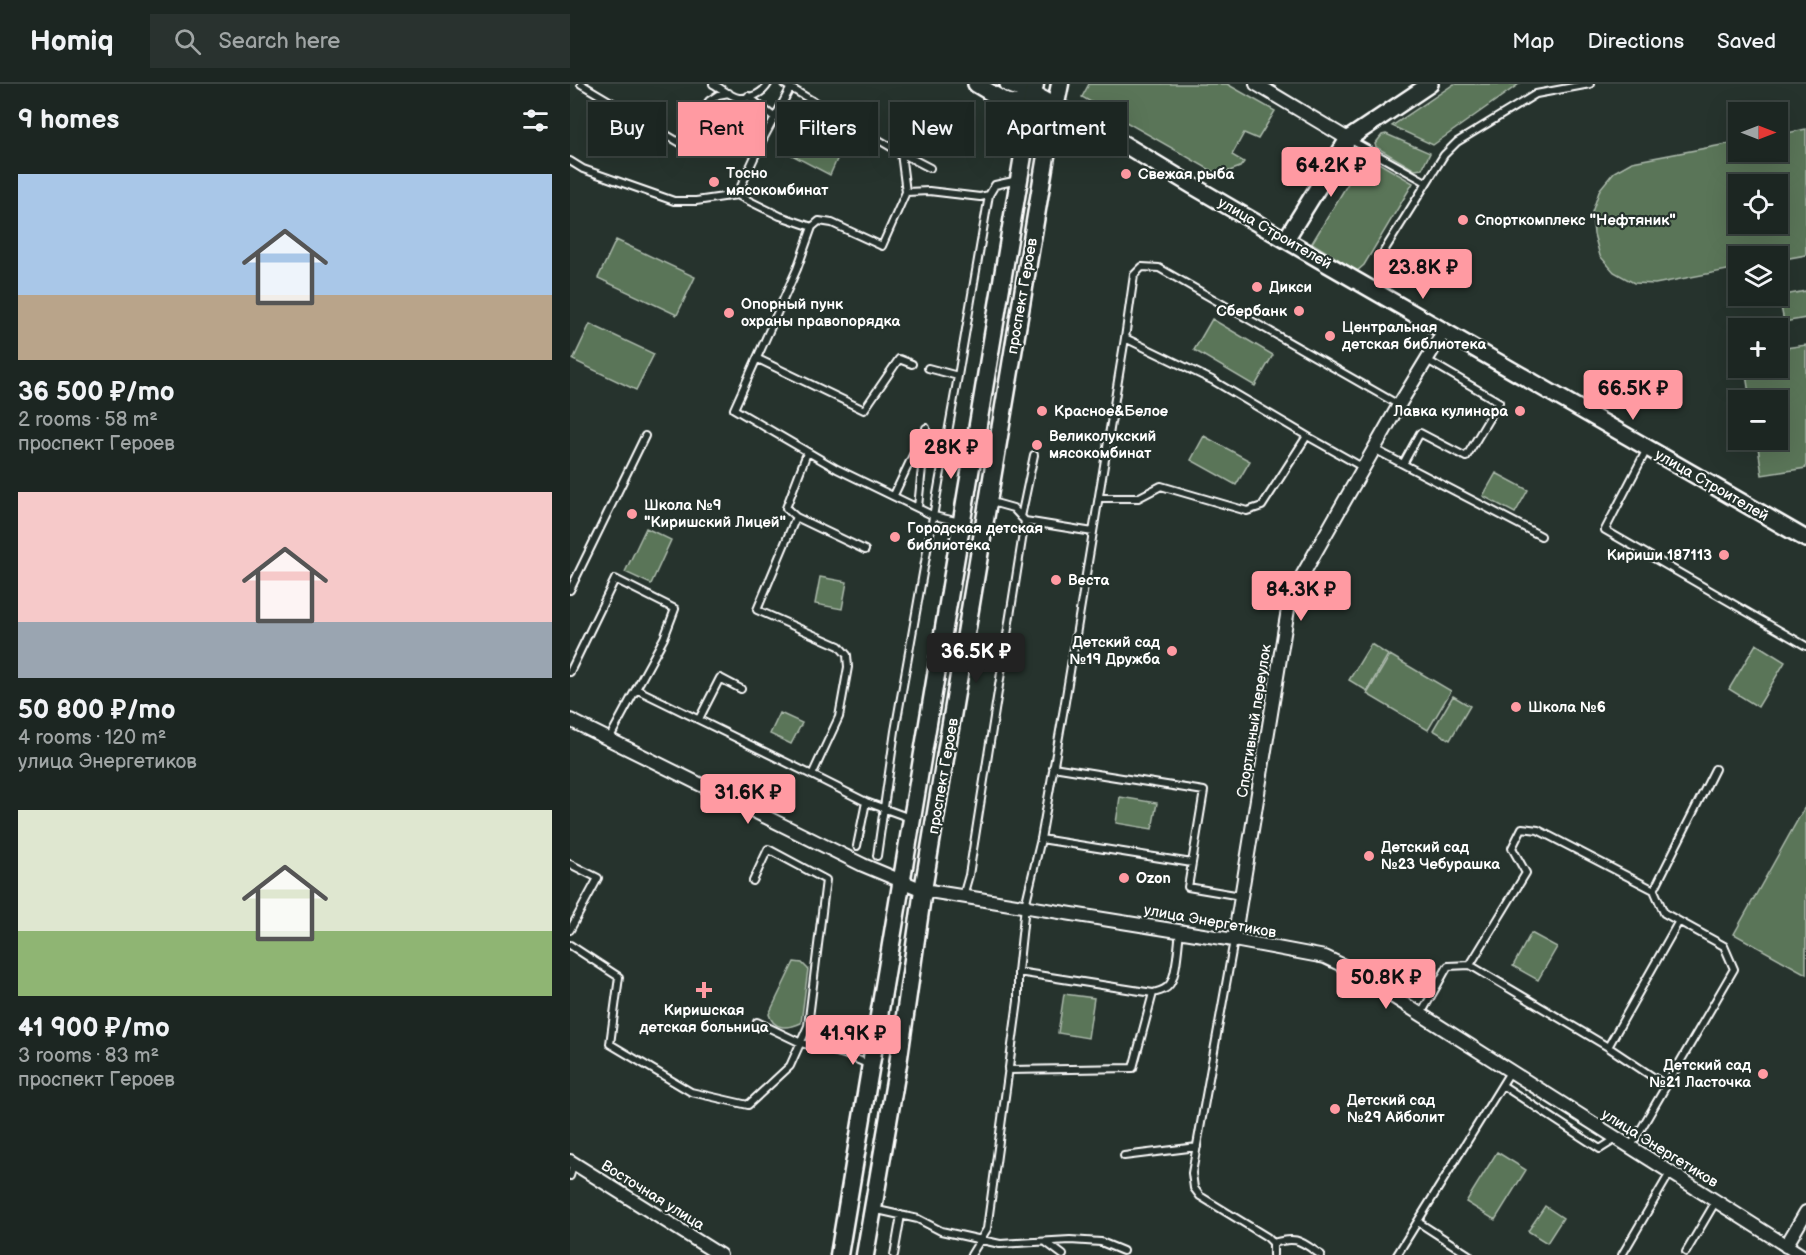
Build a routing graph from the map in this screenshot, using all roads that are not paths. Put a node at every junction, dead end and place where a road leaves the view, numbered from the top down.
1 (581, 84) edge
2 (714, 84) edge
3 (768, 84) edge
4 (784, 84) edge
5 (976, 84) edge
6 (1008, 84) edge
7 (1060, 84) edge
8 (1256, 84) edge
9 (1430, 84) edge
10 (1590, 84) edge
11 (790, 89) junction
12 (729, 93) junction
13 (1033, 95) edge
14 (748, 96) junction
15 (1046, 102) edge
16 (1057, 102) edge
17 (775, 118) junction
18 (1348, 139) junction
19 (1127, 146) edge
20 (890, 147) edge
21 (901, 156) edge
22 (907, 156) edge
23 (1046, 156) edge
24 (570, 161) edge
25 (930, 168) dead end
26 (1019, 180) junction
27 (1426, 182) junction
28 (906, 192) junction
29 (737, 195) junction
30 (989, 195) junction
31 (812, 227) junction
32 (1286, 239) junction
33 (1384, 251) dead end
34 (1444, 331) junction
35 (1125, 338) junction
36 (758, 359) junction
37 (1426, 360) junction
38 (912, 364) dead end
39 (928, 368) dead end
40 (958, 376) junction
41 (1399, 405) junction
42 (645, 436) dead end
43 (1307, 436) junction
44 (1648, 448) junction
45 (1374, 449) junction
46 (807, 453) junction
47 (1034, 455) dead end
48 (1402, 464) junction
49 (1364, 468) junction
50 (894, 495) junction
51 (1099, 498) junction
52 (988, 501) junction
53 (918, 507) junction
54 (934, 516) junction
55 (796, 517) junction
56 (1023, 519) junction
57 (962, 522) junction
58 (1093, 532) junction
59 (1541, 536) dead end
60 (1806, 539) edge
61 (865, 550) dead end
62 (570, 590) edge
63 (1806, 646) edge
64 (570, 672) edge
65 (741, 688) dead end
66 (636, 689) junction
67 (699, 720) junction
68 (571, 723) edge
69 (609, 740) junction
70 (1053, 766) junction
71 (1715, 769) dead end
72 (812, 775) junction
73 (866, 802) junction
74 (884, 809) junction
75 (912, 819) junction
76 (1041, 838) junction
77 (857, 846) dead end
78 (877, 855) dead end
79 (570, 864) edge
80 (1192, 864) junction
81 (753, 881) dead end
82 (901, 882) junction
83 (923, 890) junction
84 (1654, 890) junction
85 (963, 896) junction
86 (1241, 897) junction
87 (1025, 906) junction
88 (1679, 921) junction
89 (570, 930) edge
90 (1180, 931) junction
91 (1234, 940) junction
92 (570, 945) edge
93 (1470, 965) junction
94 (1018, 972) junction
95 (1153, 993) junction
96 (1421, 1014) junction
97 (757, 1022) dead end
98 (801, 1043) junction
99 (1608, 1047) junction
100 (871, 1066) junction
101 (1008, 1070) junction
102 (1511, 1071) junction
103 (1502, 1085) junction
104 (1665, 1085) junction
105 (1616, 1138) junction
106 (1197, 1147) junction
107 (1630, 1148) junction
108 (1124, 1156) dead end
109 (572, 1162) edge
110 (1670, 1173) junction
111 (570, 1176) edge
112 (1716, 1201) junction
113 (872, 1209) junction
114 (1806, 1212) edge
115 (901, 1215) junction
116 (1418, 1222) junction
117 (980, 1240) junction
118 (1047, 1243) junction
119 (1272, 1243) junction
120 (1783, 1250) edge
121 (1123, 1251) dead end
122 (1686, 1252) dead end
123 (720, 1255) edge
124 (839, 1255) edge
125 (865, 1255) edge
126 (894, 1255) edge
127 (971, 1255) edge
128 (1063, 1255) edge
129 (1273, 1255) edge
130 (1321, 1255) edge
131 (1397, 1255) edge
132 (1468, 1255) edge
133 (1622, 1255) edge
134 (1801, 1255) edge

1 - 12 lane
2 - 12 lane
3 - 14 lane
4 - 11 lane
5 - 13 street, улица Строителей
6 - 13 street, улица Строителей
7 - 16 main road, проспект Героев
8 - 18 street
9 - 18 street
10 - 27 lane
11 - 17 lane
11 - 20 lane
12 - 14 lane
13 - 15 street, улица Строителей
13 - 26 main road, проспект Героев
14 - 17 lane
17 - 29 lane
18 - 27 lane
18 - 32 street
19 - 32 street, улица Строителей
21 - 28 lane
22 - 25 lane
23 - 52 main road, проспект Героев
24 - 29 lane
26 - 30 lane
26 - 57 main road, проспект Героев
27 - 33 lane
28 - 30 lane
28 - 31 lane
29 - 31 lane
30 - 40 lane
31 - 36 lane
32 - 34 street, улица Строителей
34 - 37 street, Спортивный переулок
34 - 44 street, улица Строителей
35 - 41 lane
35 - 43 lane
35 - 51 lane
36 - 38 lane
36 - 46 lane
37 - 41 street, Спортивный переулок
37 - 48 lane
39 - 40 lane
40 - 54 lane
41 - 45 street, Спортивный переулок
42 - 62 lane
43 - 49 lane
43 - 51 lane
44 - 60 street, улица Строителей
44 - 63 lane
45 - 48 lane
45 - 49 street, Спортивный переулок
46 - 50 lane
46 - 55 lane
47 - 56 lane
48 - 59 lane
49 - 86 street, Спортивный переулок
50 - 53 lane
50 - 53 lane
51 - 58 lane
52 - 56 lane
52 - 83 main road, проспект Героев
53 - 54 lane
54 - 57 lane
54 - 74 lane
55 - 61 lane
55 - 72 lane
56 - 58 lane
56 - 85 lane
57 - 75 main road, проспект Героев
58 - 70 lane
64 - 66 lane
65 - 67 lane
66 - 67 lane
66 - 69 lane
67 - 72 lane
68 - 69 street, улица Энергетиков
69 - 82 street, улица Энергетиков
70 - 76 lane
70 - 80 lane
71 - 84 lane
72 - 73 lane
73 - 74 lane
73 - 77 lane
74 - 75 lane
74 - 78 lane
75 - 82 main road, проспект Героев
76 - 80 lane
76 - 87 lane
79 - 89 lane
80 - 86 lane
81 - 98 lane
82 - 83 street, улица Энергетиков
82 - 100 main road, проспект Героев
83 - 85 street, улица Энергетиков
83 - 113 main road, проспект Героев
84 - 88 lane
84 - 93 lane
85 - 87 street, улица Энергетиков
86 - 91 street, Спортивный переулок
87 - 90 street, улица Энергетиков
87 - 94 lane
88 - 99 lane
88 - 104 lane
90 - 91 street, улица Энергетиков
90 - 95 lane
91 - 96 street, улица Энергетиков
91 - 106 lane
92 - 98 lane
93 - 96 lane
93 - 99 lane
94 - 95 lane
94 - 101 lane
95 - 101 lane
96 - 102 street, улица Энергетиков
97 - 98 lane
98 - 100 lane
99 - 104 lane
100 - 124 main road, проспект Героев
101 - 117 lane
102 - 103 lane
102 - 105 street, улица Энергетиков
103 - 105 lane
103 - 116 lane
104 - 107 lane
105 - 107 street, улица Энергетиков
106 - 108 lane
106 - 119 lane
107 - 110 street, улица Энергетиков
109 - 111 lane
109 - 123 street, Восточная улица
110 - 112 street, улица Энергетиков
110 - 133 lane
112 - 120 street, улица Энергетиков
112 - 122 lane
113 - 115 lane
113 - 125 main road, проспект Героев
114 - 120 street
115 - 117 lane
115 - 126 lane
116 - 131 lane
116 - 132 lane
117 - 118 lane
117 - 127 lane
118 - 121 lane
118 - 128 lane
119 - 129 lane
119 - 130 lane
120 - 134 street, улица Энергетиков

